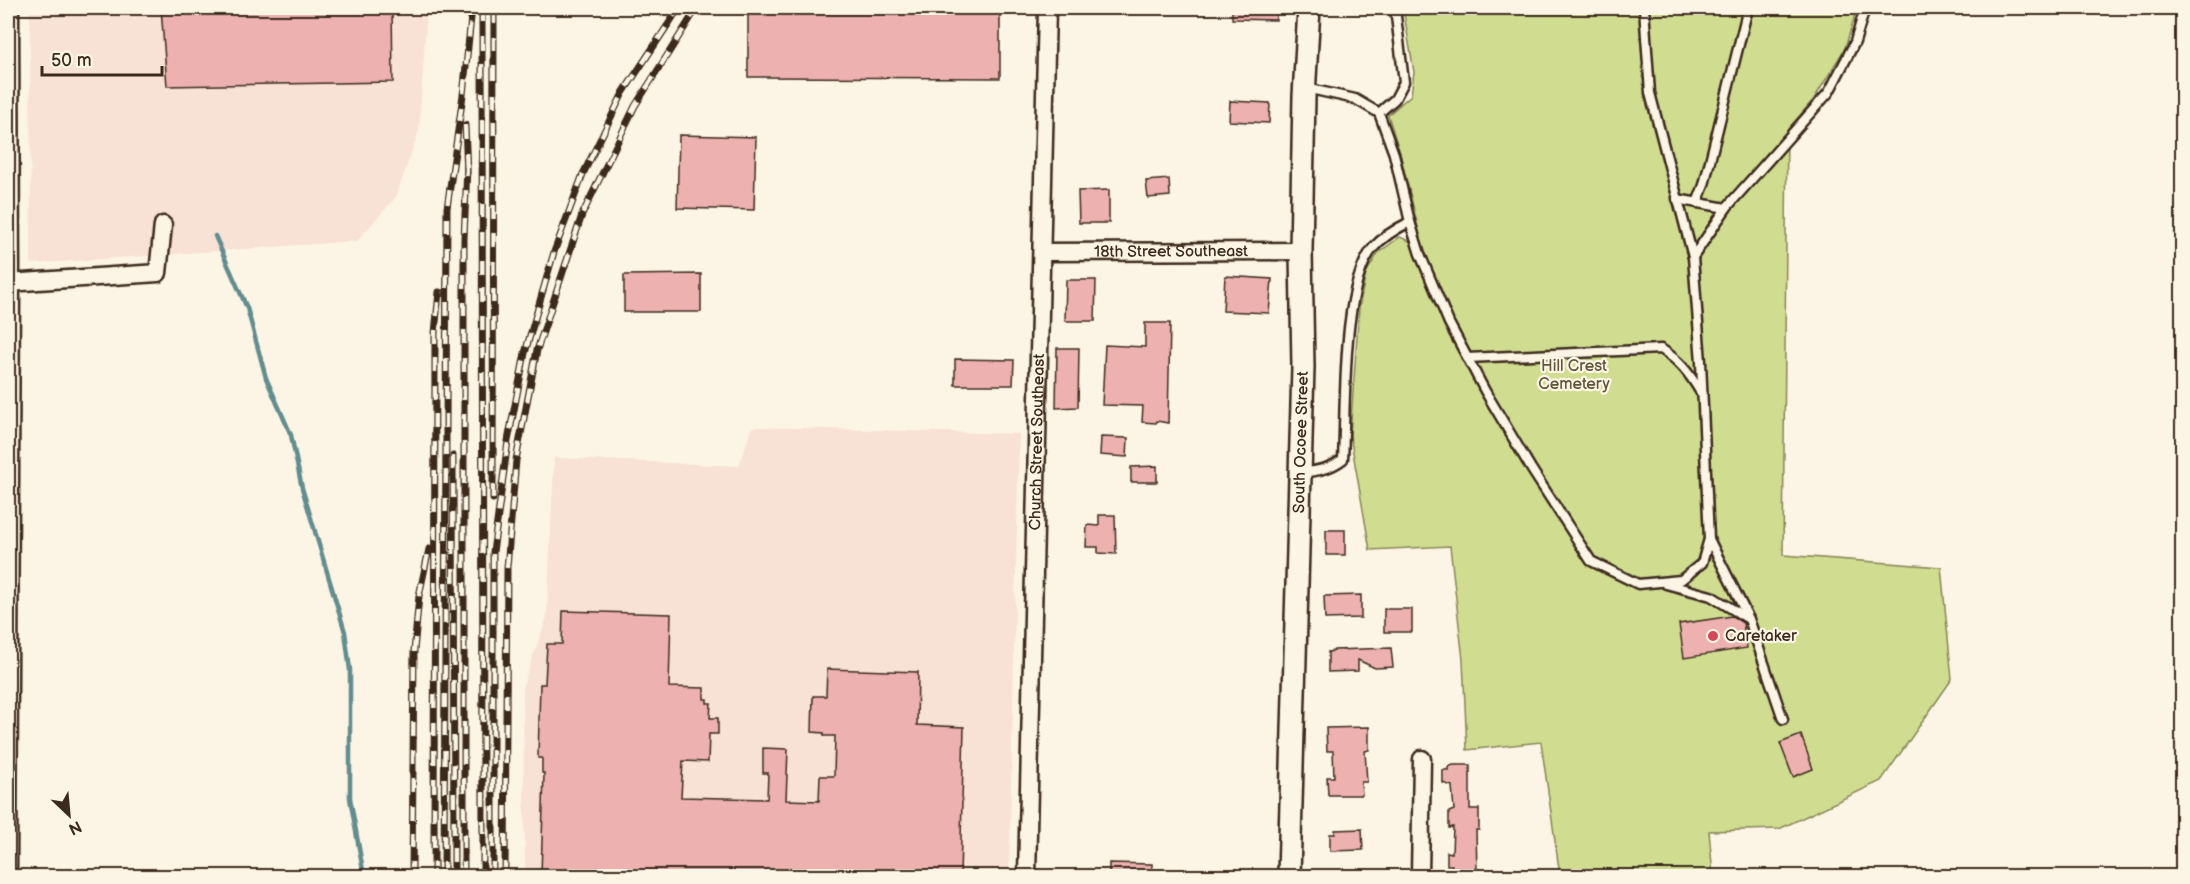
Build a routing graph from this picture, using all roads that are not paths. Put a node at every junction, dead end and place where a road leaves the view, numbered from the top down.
1 (10, 8) edge
2 (1047, 8) edge
3 (1309, 8) edge
4 (1395, 8) edge
5 (1644, 8) edge
6 (1748, 8) edge
7 (1865, 8) edge
8 (1305, 88) junction
9 (1379, 113) junction
10 (1677, 198) junction
11 (1696, 202) junction
12 (1725, 208) junction
13 (1410, 222) junction
14 (163, 225) dead end
15 (1301, 251) junction
16 (1042, 252) junction
17 (1693, 257) junction
18 (9, 283) edge
19 (1467, 357) junction
20 (1703, 396) junction
21 (1300, 472) junction
22 (1709, 539) junction
23 (1657, 582) junction
24 (9, 594) edge
25 (1749, 619) junction
26 (1783, 719) dead end
27 (1422, 759) dead end
28 (8, 876) edge
29 (1027, 876) edge
30 (1289, 876) edge
31 (1420, 876) edge

1 - 18 street
2 - 16 street, Church Street Southeast
3 - 8 street, South Ocoee Street
4 - 9 lane
5 - 10 lane
6 - 11 lane
7 - 12 lane
8 - 9 lane
8 - 15 street, South Ocoee Street
9 - 13 lane
10 - 11 lane
10 - 17 lane
11 - 12 lane
12 - 17 lane
13 - 19 lane
13 - 21 lane
14 - 18 street
15 - 16 street, 18th Street Southeast
15 - 21 street, South Ocoee Street
16 - 29 street, Church Street Southeast
17 - 20 lane
18 - 24 street
19 - 20 lane
19 - 23 lane
20 - 22 lane
21 - 30 street, South Ocoee Street
22 - 23 lane
22 - 25 lane
23 - 25 lane
24 - 28 street
25 - 26 lane
27 - 31 street

